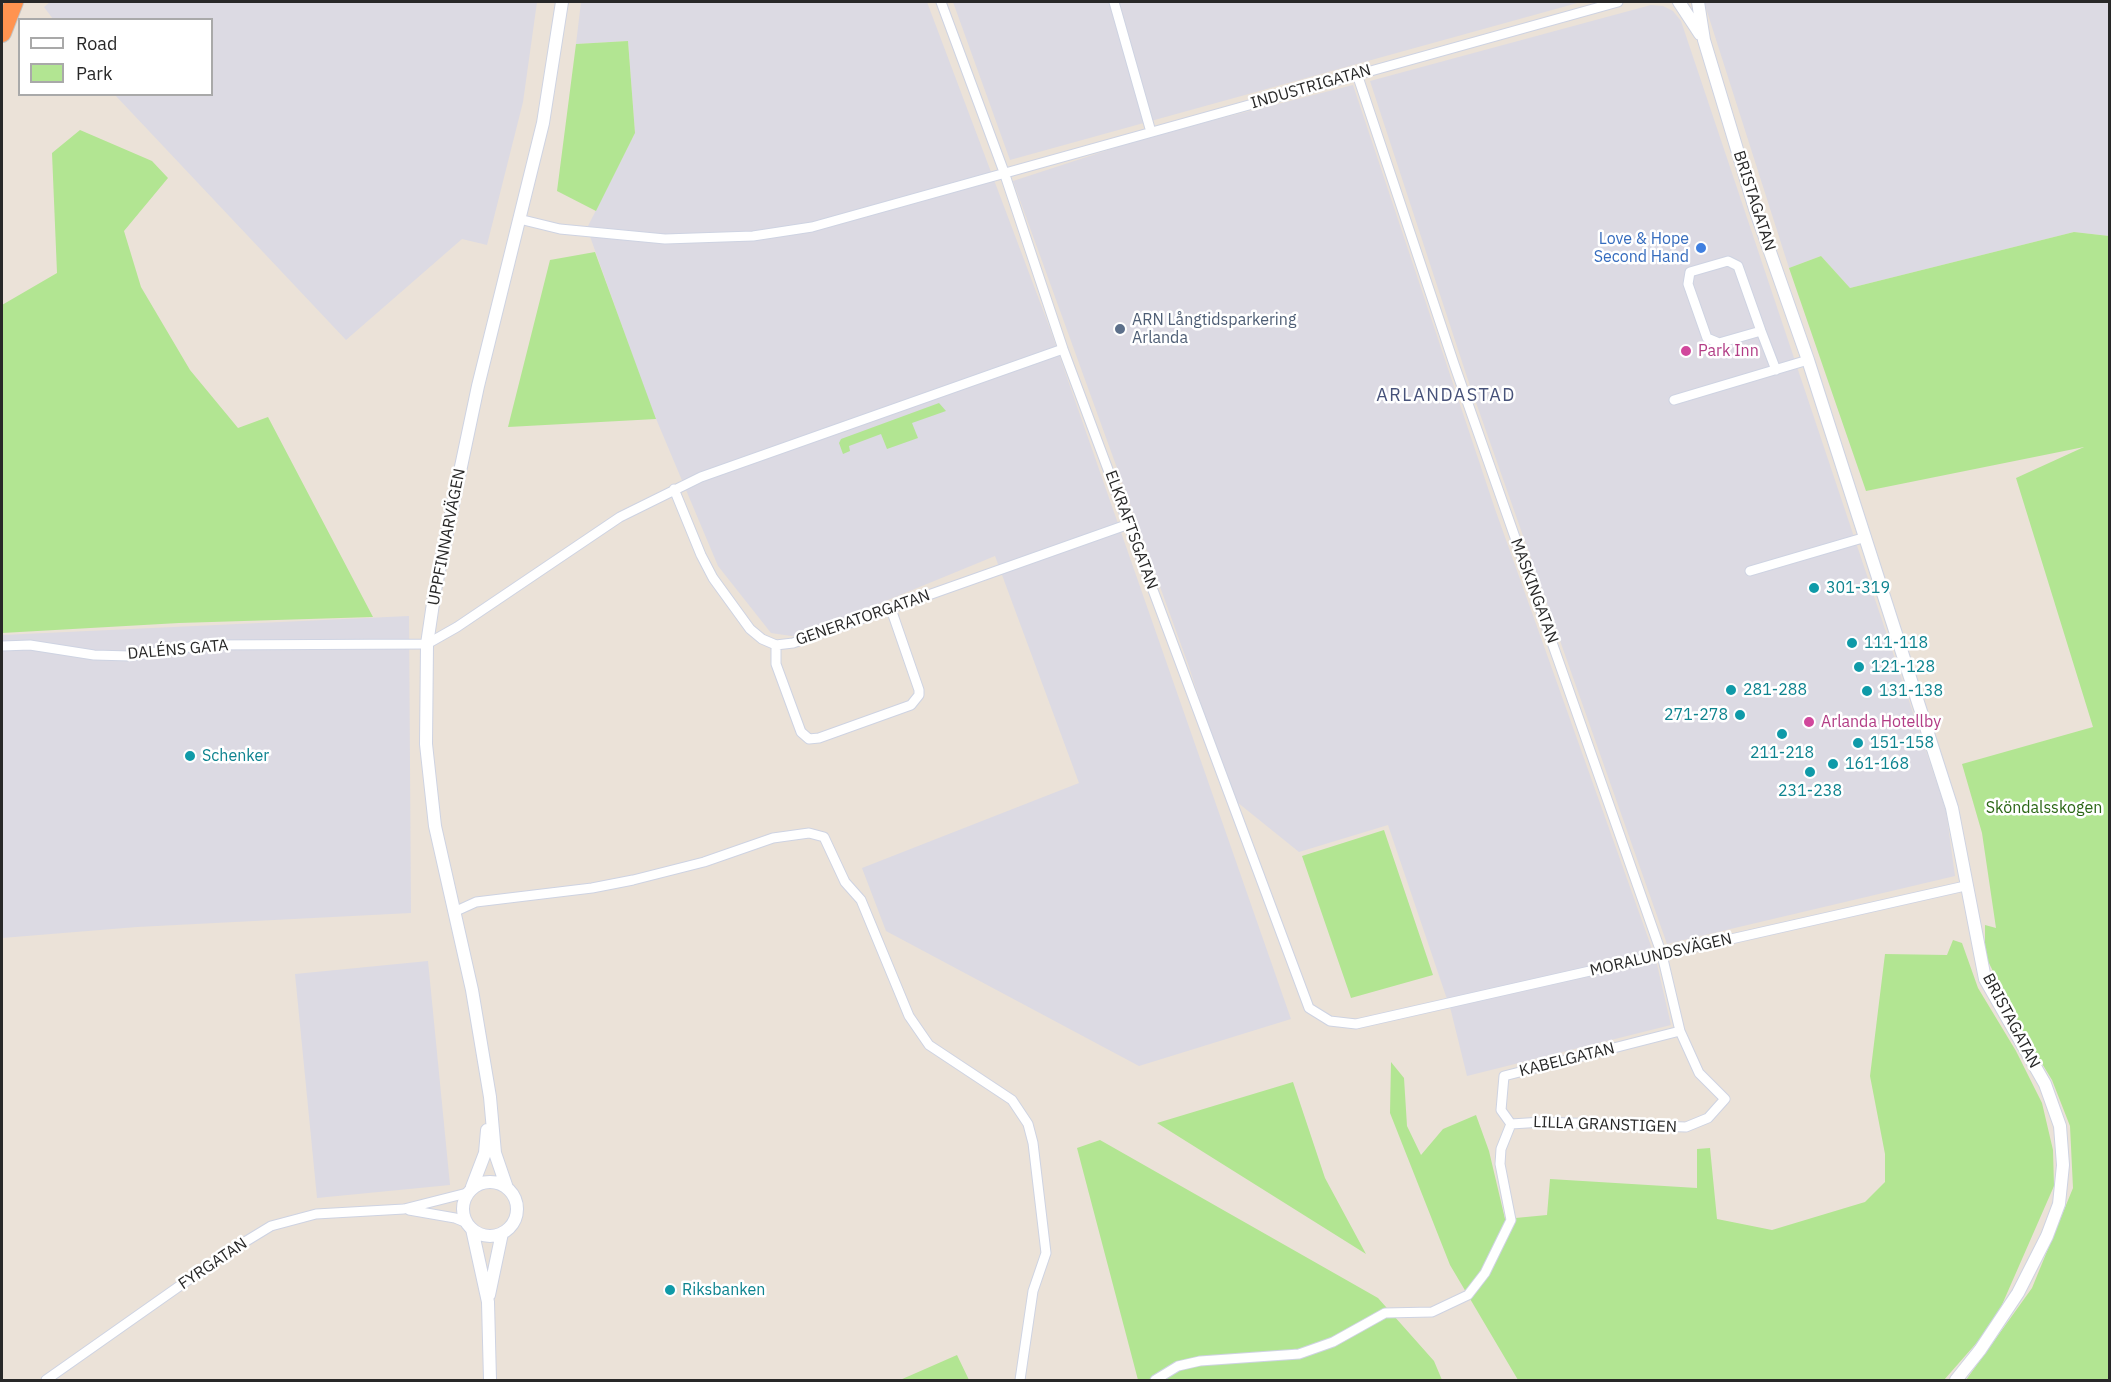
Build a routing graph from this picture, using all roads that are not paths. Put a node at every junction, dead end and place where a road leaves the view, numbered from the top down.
1 (14, 2) edge
2 (562, 2) edge
3 (941, 2) edge
4 (1114, 2) edge
5 (1618, 2) edge
6 (1679, 2) edge
7 (1698, 2) edge
8 (2, 33) edge
9 (1704, 40) junction
10 (1357, 74) junction
11 (1151, 132) junction
12 (1004, 172) junction
13 (519, 219) junction
14 (1761, 331) junction
15 (1063, 349) junction
16 (1808, 360) junction
17 (1776, 370) junction
18 (1674, 400) dead end
19 (674, 489) junction
20 (1129, 524) junction
21 (1866, 537) junction
22 (1750, 571) dead end
23 (891, 609) junction
24 (427, 644) junction
25 (776, 645) junction
26 (2, 646) edge
27 (1965, 886) junction
28 (454, 912) junction
29 (1662, 955) junction
30 (1356, 1024) joint
31 (1680, 1031) junction
32 (486, 1078) junction
33 (1725, 1098) joint
34 (1511, 1124) junction
35 (507, 1188) junction
36 (470, 1190) junction
37 (404, 1209) junction
38 (469, 1226) junction
39 (502, 1233) junction
40 (488, 1302) junction
41 (46, 1380) edge
42 (490, 1380) edge
43 (1020, 1380) edge
44 (1155, 1380) edge
45 (1956, 1380) edge

1 - 8 highway
2 - 13 street, UPPFINNARVÄGEN
3 - 12 street, ELKRAFTSGATAN
4 - 11 street
5 - 10 street, INDUSTRIGATAN
6 - 9 street, BRISTAGATAN
7 - 9 street, BRISTAGATAN
9 - 16 street, BRISTAGATAN
10 - 11 street, INDUSTRIGATAN
10 - 29 street, MASKINGATAN
11 - 12 street, INDUSTRIGATAN
12 - 13 street, INDUSTRIGATAN
12 - 15 street, ELKRAFTSGATAN
13 - 24 street, UPPFINNARVÄGEN
14 - 14 street
14 - 17 street
15 - 19 street
15 - 20 street, ELKRAFTSGATAN
16 - 17 street
16 - 21 street, BRISTAGATAN
17 - 18 street
19 - 24 street
19 - 25 street, GENERATORGATAN
20 - 23 street, GENERATORGATAN
20 - 30 street, ELKRAFTSGATAN
21 - 22 street
21 - 27 street, BRISTAGATAN
23 - 25 street, GENERATORGATAN
23 - 25 street
24 - 26 street, DALÉNS GATA
24 - 28 street, UPPFINNARVÄGEN
27 - 29 street, MORALUNDSVÄGEN
27 - 45 street, BRISTAGATAN
28 - 32 street, UPPFINNARVÄGEN
28 - 43 street
29 - 30 street, MORALUNDSVÄGEN
29 - 31 street, MASKINGATAN
31 - 33 street, MASKINGATAN
31 - 34 street, KABELGATAN
32 - 35 street, UPPFINNARVÄGEN
32 - 36 street, UPPFINNARVÄGEN
33 - 34 street, LILLA GRANSTIGEN
34 - 44 street
35 - 36 street
35 - 39 street
36 - 37 street, FYRGATAN
36 - 38 street
37 - 38 street, FYRGATAN
37 - 41 street, FYRGATAN
38 - 39 street
38 - 40 street
39 - 40 street
40 - 42 street

